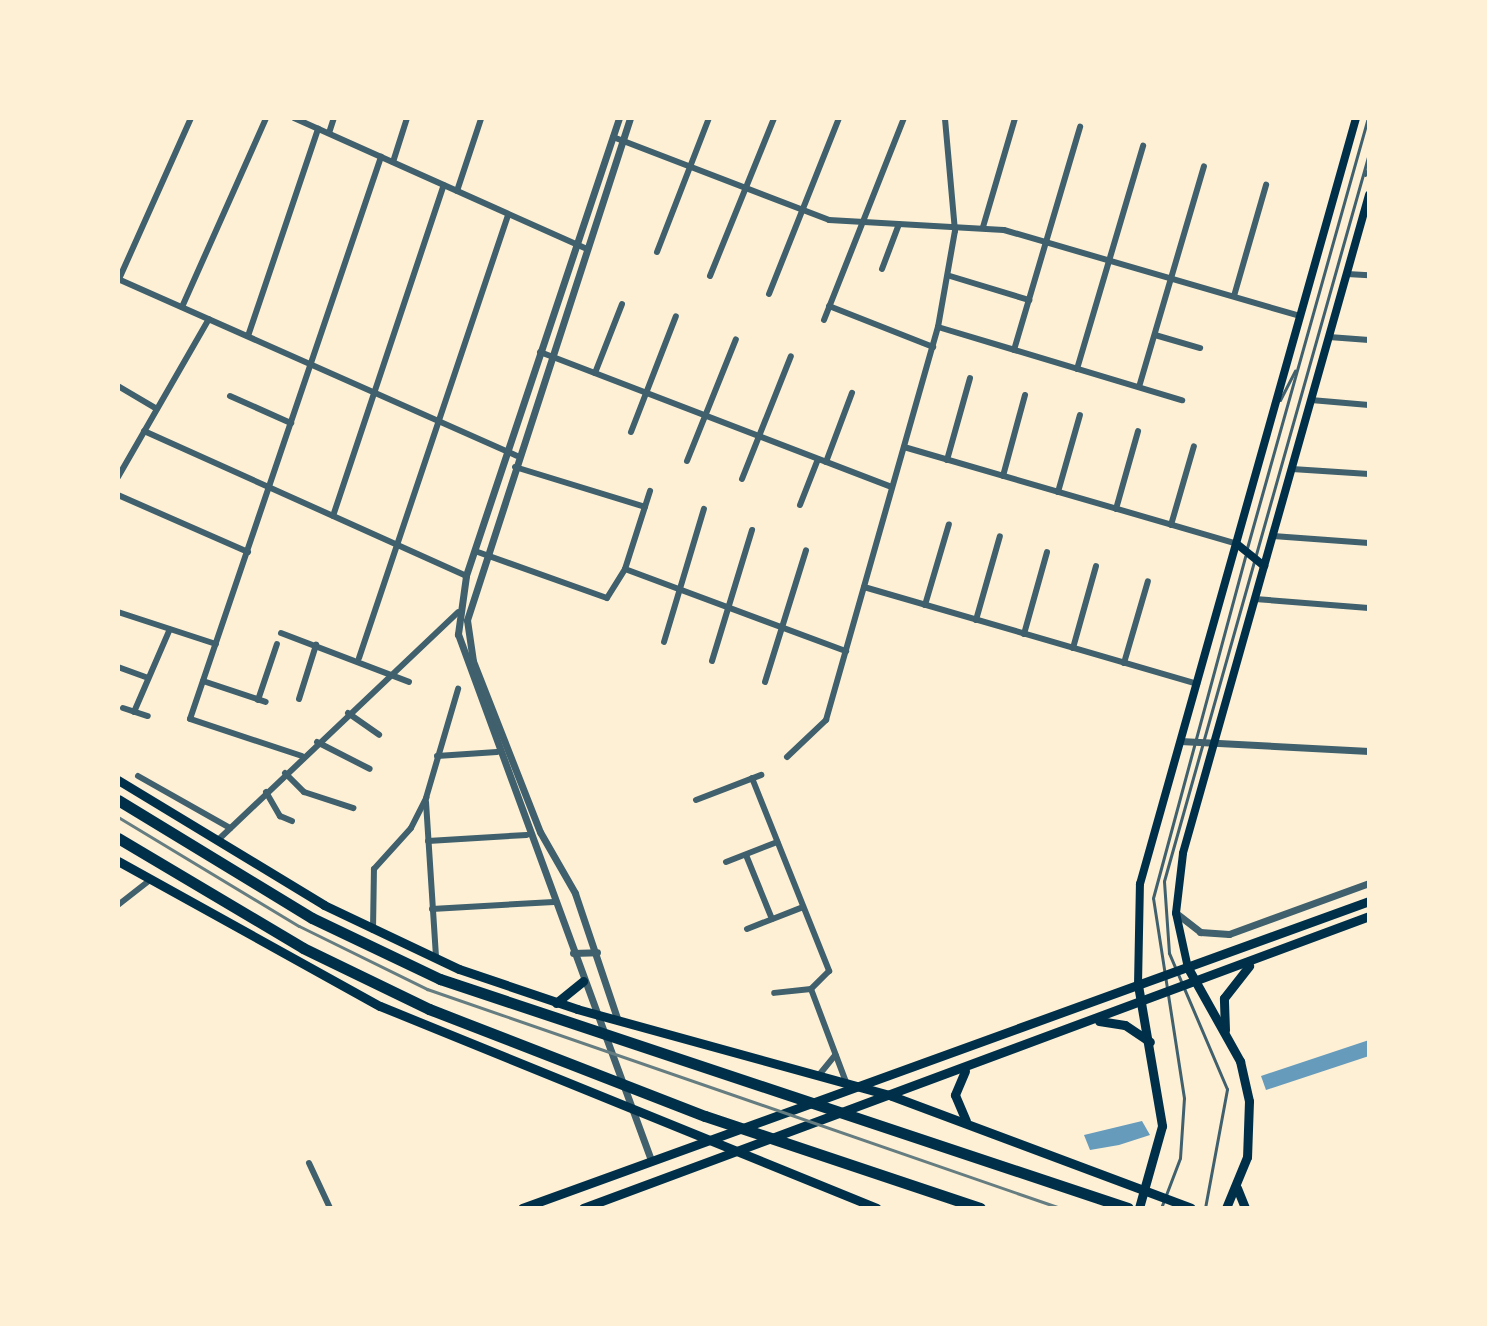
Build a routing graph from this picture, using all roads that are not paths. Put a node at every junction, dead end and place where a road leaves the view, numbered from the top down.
1 (191, 118) edge
2 (266, 118) edge
3 (294, 118) edge
4 (334, 118) edge
5 (407, 118) edge
6 (619, 118) edge
7 (630, 118) edge
8 (709, 118) edge
9 (774, 118) edge
10 (839, 118) edge
11 (904, 118) edge
12 (944, 118) edge
13 (1015, 118) edge
14 (1356, 118) edge
15 (1368, 118) edge
16 (481, 119) edge
17 (1080, 127) dead end
18 (318, 129) junction
19 (329, 133) junction
20 (613, 137) junction
21 (623, 140) junction
22 (1143, 146) dead end
23 (1369, 153) edge
24 (381, 157) junction
25 (393, 162) junction
26 (1204, 166) dead end
27 (1369, 166) edge
28 (690, 167) junction
29 (444, 185) junction
30 (1266, 185) dead end
31 (1361, 186) junction
32 (746, 188) junction
33 (457, 191) junction
34 (1369, 195) edge
35 (802, 210) junction
36 (508, 214) junction
37 (956, 223) junction
38 (899, 224) junction
39 (861, 226) junction
40 (983, 227) junction
41 (1364, 230) edge
42 (1047, 240) junction
43 (577, 245) junction
44 (587, 249) junction
45 (657, 252) dead end
46 (1109, 259) junction
47 (882, 269) dead end
48 (1347, 274) junction
49 (1369, 275) edge
50 (710, 276) dead end
51 (950, 276) junction
52 (1172, 277) junction
53 (119, 279) edge
54 (769, 294) dead end
55 (1234, 296) junction
56 (1029, 300) junction
57 (622, 304) dead end
58 (829, 306) junction
59 (182, 307) junction
60 (676, 316) dead end
61 (1300, 316) junction
62 (209, 319) junction
63 (824, 320) dead end
64 (938, 327) junction
65 (1155, 335) junction
66 (248, 336) junction
67 (1329, 337) junction
68 (736, 339) dead end
69 (1369, 340) edge
70 (933, 347) junction
71 (1200, 348) dead end
72 (1014, 350) junction
73 (540, 352) junction
74 (551, 356) junction
75 (791, 356) dead end
76 (311, 364) junction
77 (1299, 364) junction
78 (1077, 369) junction
79 (595, 373) junction
80 (970, 378) dead end
81 (118, 386) edge
82 (1139, 387) junction
83 (375, 393) junction
84 (646, 393) junction
85 (852, 393) dead end
86 (1025, 395) dead end
87 (230, 396) dead end
88 (1182, 400) dead end
89 (1311, 400) junction
90 (1369, 405) edge
91 (157, 409) junction
92 (1273, 414) junction
93 (706, 415) junction
94 (1080, 415) dead end
95 (438, 421) junction
96 (291, 423) junction
97 (144, 431) junction
98 (1138, 431) dead end
99 (631, 432) dead end
100 (759, 436) junction
101 (1194, 446) dead end
102 (904, 447) junction
103 (508, 452) junction
104 (517, 456) junction
105 (818, 459) junction
106 (947, 460) junction
107 (687, 461) dead end
108 (826, 462) junction
109 (121, 465) edge
110 (514, 467) junction
111 (1292, 469) junction
112 (1369, 474) edge
113 (1003, 476) junction
114 (118, 477) edge
115 (742, 479) dead end
116 (270, 487) junction
117 (892, 487) junction
118 (650, 491) dead end
119 (1058, 492) junction
120 (118, 495) edge
121 (800, 505) dead end
122 (645, 507) junction
123 (704, 509) dead end
124 (1116, 509) junction
125 (333, 516) junction
126 (949, 524) dead end
127 (1171, 525) junction
128 (752, 530) dead end
129 (1000, 536) dead end
130 (1273, 536) junction
131 (1369, 543) edge
132 (1237, 544) junction
133 (397, 545) junction
134 (806, 550) dead end
135 (475, 551) junction
136 (1252, 551) junction
137 (248, 552) junction
138 (1047, 552) dead end
139 (485, 554) junction
140 (1096, 566) dead end
141 (1264, 566) junction
142 (625, 569) junction
143 (466, 576) junction
144 (1148, 581) dead end
145 (680, 587) junction
146 (864, 587) junction
147 (1255, 599) junction
148 (925, 605) junction
149 (729, 606) junction
150 (1369, 608) edge
151 (118, 612) edge
152 (458, 612) junction
153 (976, 620) junction
154 (782, 627) junction
155 (170, 629) junction
156 (281, 633) dead end
157 (1024, 634) junction
158 (664, 642) dead end
159 (216, 644) junction
160 (277, 644) dead end
161 (316, 645) junction
162 (1073, 648) junction
163 (846, 651) junction
164 (359, 658) junction
165 (712, 661) dead end
166 (1124, 663) junction
167 (118, 667) edge
168 (393, 671) junction
169 (146, 677) junction
170 (203, 681) junction
171 (409, 682) dead end
172 (765, 682) dead end
173 (1197, 684) junction
174 (458, 689) dead end
175 (299, 699) dead end
176 (258, 700) junction
177 (266, 702) dead end
178 (123, 708) dead end
179 (134, 712) junction
180 (348, 713) junction
181 (148, 716) dead end
182 (379, 735) dead end
183 (1204, 740) junction
184 (1215, 740) junction
185 (1180, 741) junction
186 (1193, 741) junction
187 (317, 742) junction
188 (1369, 751) edge
189 (497, 752) junction
190 (302, 756) junction
191 (437, 756) junction
192 (787, 757) dead end
193 (370, 769) dead end
194 (285, 773) junction
195 (761, 775) dead end
196 (138, 776) dead end
197 (752, 778) junction
198 (118, 780) edge
199 (266, 792) junction
200 (426, 798) junction
201 (118, 800) edge
202 (696, 800) dead end
203 (353, 808) dead end
204 (292, 821) dead end
205 (230, 828) junction
206 (527, 835) junction
207 (118, 838) edge
208 (218, 840) junction
209 (428, 841) junction
210 (777, 842) junction
211 (746, 855) junction
212 (118, 861) edge
213 (726, 862) dead end
214 (150, 880) junction
215 (1369, 883) edge
216 (1368, 901) edge
217 (554, 902) junction
218 (118, 905) edge
219 (803, 907) junction
220 (432, 909) junction
221 (1176, 913) junction
222 (1369, 916) edge
223 (772, 919) junction
224 (747, 929) dead end
225 (372, 930) junction
226 (597, 952) junction
227 (573, 953) junction
228 (436, 960) junction
229 (1253, 963) junction
230 (1188, 968) junction
231 (1175, 972) junction
232 (1161, 977) junction
233 (583, 981) junction
234 (1198, 984) junction
235 (1138, 985) junction
236 (811, 989) junction
237 (1182, 989) junction
238 (774, 993) dead end
239 (1165, 996) junction
240 (556, 1003) junction
241 (1142, 1003) junction
242 (597, 1015) junction
243 (1096, 1020) junction
244 (618, 1021) junction
245 (1226, 1038) junction
246 (1151, 1044) junction
247 (835, 1055) junction
248 (967, 1068) junction
249 (819, 1075) junction
250 (851, 1084) junction
251 (892, 1096) junction
252 (633, 1108) junction
253 (966, 1121) junction
254 (710, 1139) junction
255 (741, 1151) junction
256 (651, 1160) junction
257 (309, 1163) dead end
258 (1237, 1188) junction
259 (1146, 1193) junction
260 (1164, 1204) edge
261 (330, 1208) edge
262 (522, 1208) edge
263 (583, 1208) edge
264 (877, 1208) edge
265 (980, 1208) edge
266 (1128, 1208) edge
267 (1139, 1208) edge
268 (1191, 1208) edge
269 (1205, 1208) edge
270 (1226, 1208) edge
271 (1245, 1208) edge

1 - 53 street
2 - 59 street
3 - 18 street
4 - 19 street
5 - 25 street
6 - 20 street
7 - 21 street
8 - 28 street
9 - 32 street
10 - 35 street
11 - 39 street
12 - 37 street
13 - 40 street
14 - 61 main road
15 - 77 lane
16 - 33 street
17 - 42 street
18 - 19 street
18 - 66 street
19 - 24 street
20 - 21 street
20 - 43 street
21 - 28 street
21 - 44 street
22 - 46 street
23 - 31 lane
24 - 25 street
24 - 76 street
25 - 29 street
26 - 52 street
27 - 31 lane
28 - 32 street
28 - 45 street
29 - 33 street
29 - 83 street
30 - 55 street
31 - 136 lane
32 - 35 street
32 - 50 street
33 - 36 street
34 - 41 main road
35 - 39 street
35 - 54 street
36 - 43 street
36 - 95 street
37 - 38 street
37 - 40 street
37 - 51 street
38 - 39 street
38 - 47 street
39 - 58 street
40 - 42 street
41 - 48 main road
42 - 46 street
42 - 56 street
43 - 44 street
43 - 73 street
44 - 74 street
46 - 52 street
46 - 78 street
48 - 49 street
48 - 67 main road
51 - 56 street
51 - 64 street
52 - 55 street
52 - 65 street
53 - 59 street
55 - 61 street
56 - 72 street
57 - 79 street
58 - 63 street
58 - 70 street
59 - 62 street
60 - 84 street
61 - 92 main road
62 - 66 street
62 - 91 street
64 - 70 street
64 - 72 street
65 - 71 street
65 - 82 street
66 - 76 street
67 - 69 street
67 - 89 main road
68 - 93 street
70 - 102 street
72 - 78 street
73 - 74 street
73 - 103 street
74 - 79 street
74 - 104 street
75 - 100 street
76 - 83 street
76 - 96 street
77 - 92 lane
77 - 136 lane
78 - 82 street
79 - 84 street
80 - 106 street
81 - 91 street
82 - 88 street
83 - 95 street
83 - 125 street
84 - 93 street
84 - 99 street
85 - 108 street
86 - 113 street
87 - 96 street
89 - 90 street
89 - 111 main road
91 - 97 street
92 - 132 main road
93 - 100 street
93 - 107 street
94 - 119 street
95 - 103 street
95 - 133 street
96 - 116 street
97 - 109 street
97 - 116 street
98 - 124 street
100 - 105 street
100 - 115 street
101 - 127 street
102 - 106 street
102 - 117 street
103 - 104 street
103 - 135 street
104 - 110 street
105 - 108 street
105 - 121 street
106 - 113 street
108 - 117 street
109 - 114 street
110 - 122 street
110 - 139 street
111 - 112 street
111 - 130 main road
113 - 119 street
116 - 125 street
116 - 137 street
117 - 146 street
118 - 122 street
119 - 124 street
120 - 137 street
122 - 142 street
123 - 145 street
124 - 127 street
125 - 133 street
126 - 148 street
127 - 132 street
128 - 149 street
129 - 153 street
130 - 131 street
130 - 141 main road
132 - 136 main road
132 - 173 main road
133 - 143 street
133 - 164 street
134 - 154 street
135 - 139 street
135 - 143 street
136 - 141 main road
136 - 183 lane
136 - 186 lane
137 - 159 street
138 - 157 street
139 - 142 street
139 - 226 street
140 - 162 street
141 - 147 main road
142 - 145 street
143 - 152 street
144 - 166 street
145 - 149 street
145 - 158 street
146 - 148 street
146 - 163 street
147 - 150 street
147 - 184 main road
148 - 153 street
149 - 154 street
149 - 165 street
151 - 155 street
152 - 168 street
152 - 189 street
153 - 157 street
154 - 163 street
154 - 172 street
155 - 159 street
155 - 169 street
156 - 161 street
157 - 162 street
159 - 170 street
160 - 176 street
161 - 164 street
161 - 175 street
162 - 166 street
163 - 192 street
164 - 168 street
166 - 173 street
167 - 169 street
168 - 171 street
168 - 180 street
169 - 179 street
170 - 176 street
170 - 190 street
173 - 185 main road
174 - 191 street
176 - 177 street
178 - 179 street
179 - 181 street
180 - 182 street
180 - 187 street
183 - 184 street
183 - 186 street
183 - 231 lane
184 - 188 street
184 - 221 main road
185 - 186 street
185 - 235 main road
186 - 232 lane
187 - 190 street
187 - 193 street
189 - 191 street
189 - 206 street
190 - 194 street
191 - 200 street
194 - 199 street
194 - 203 street
195 - 197 street
196 - 205 street
197 - 202 street
197 - 210 street
198 - 208 main road
199 - 204 street
199 - 205 street
200 - 209 street
200 - 225 street
201 - 266 highway
205 - 208 street
206 - 209 street
206 - 217 street
207 - 265 highway
208 - 225 main road
209 - 220 street
210 - 211 street
210 - 219 street
211 - 213 street
211 - 223 street
212 - 214 main road
214 - 218 street
214 - 252 main road
215 - 221 street
216 - 230 main road
217 - 220 street
217 - 227 street
219 - 223 street
219 - 236 street
220 - 228 street
221 - 230 main road
222 - 229 main road
223 - 224 street
225 - 228 main road
226 - 227 street
226 - 244 street
227 - 233 street
228 - 240 main road
229 - 234 main road
229 - 245 main road
230 - 231 main road
230 - 234 main road
231 - 232 main road
231 - 237 lane
232 - 235 main road
232 - 239 lane
233 - 240 main road
233 - 242 street
234 - 237 main road
234 - 245 main road
235 - 241 main road
235 - 250 main road
236 - 238 street
236 - 247 street
237 - 239 main road
237 - 269 lane
239 - 241 main road
239 - 260 lane
240 - 242 main road
241 - 243 main road
241 - 246 main road
242 - 244 main road
242 - 252 street
243 - 246 main road
243 - 248 main road
244 - 249 main road
245 - 258 main road
246 - 259 main road
247 - 249 street
247 - 250 street
248 - 251 main road
248 - 253 main road
249 - 250 main road
250 - 251 main road
250 - 254 main road
251 - 253 main road
251 - 255 main road
252 - 254 main road
252 - 256 street
253 - 259 main road
254 - 255 main road
254 - 256 main road
255 - 263 main road
255 - 264 main road
256 - 262 main road
257 - 261 street
258 - 270 main road
258 - 271 main road
259 - 260 main road
259 - 267 main road
260 - 268 main road

